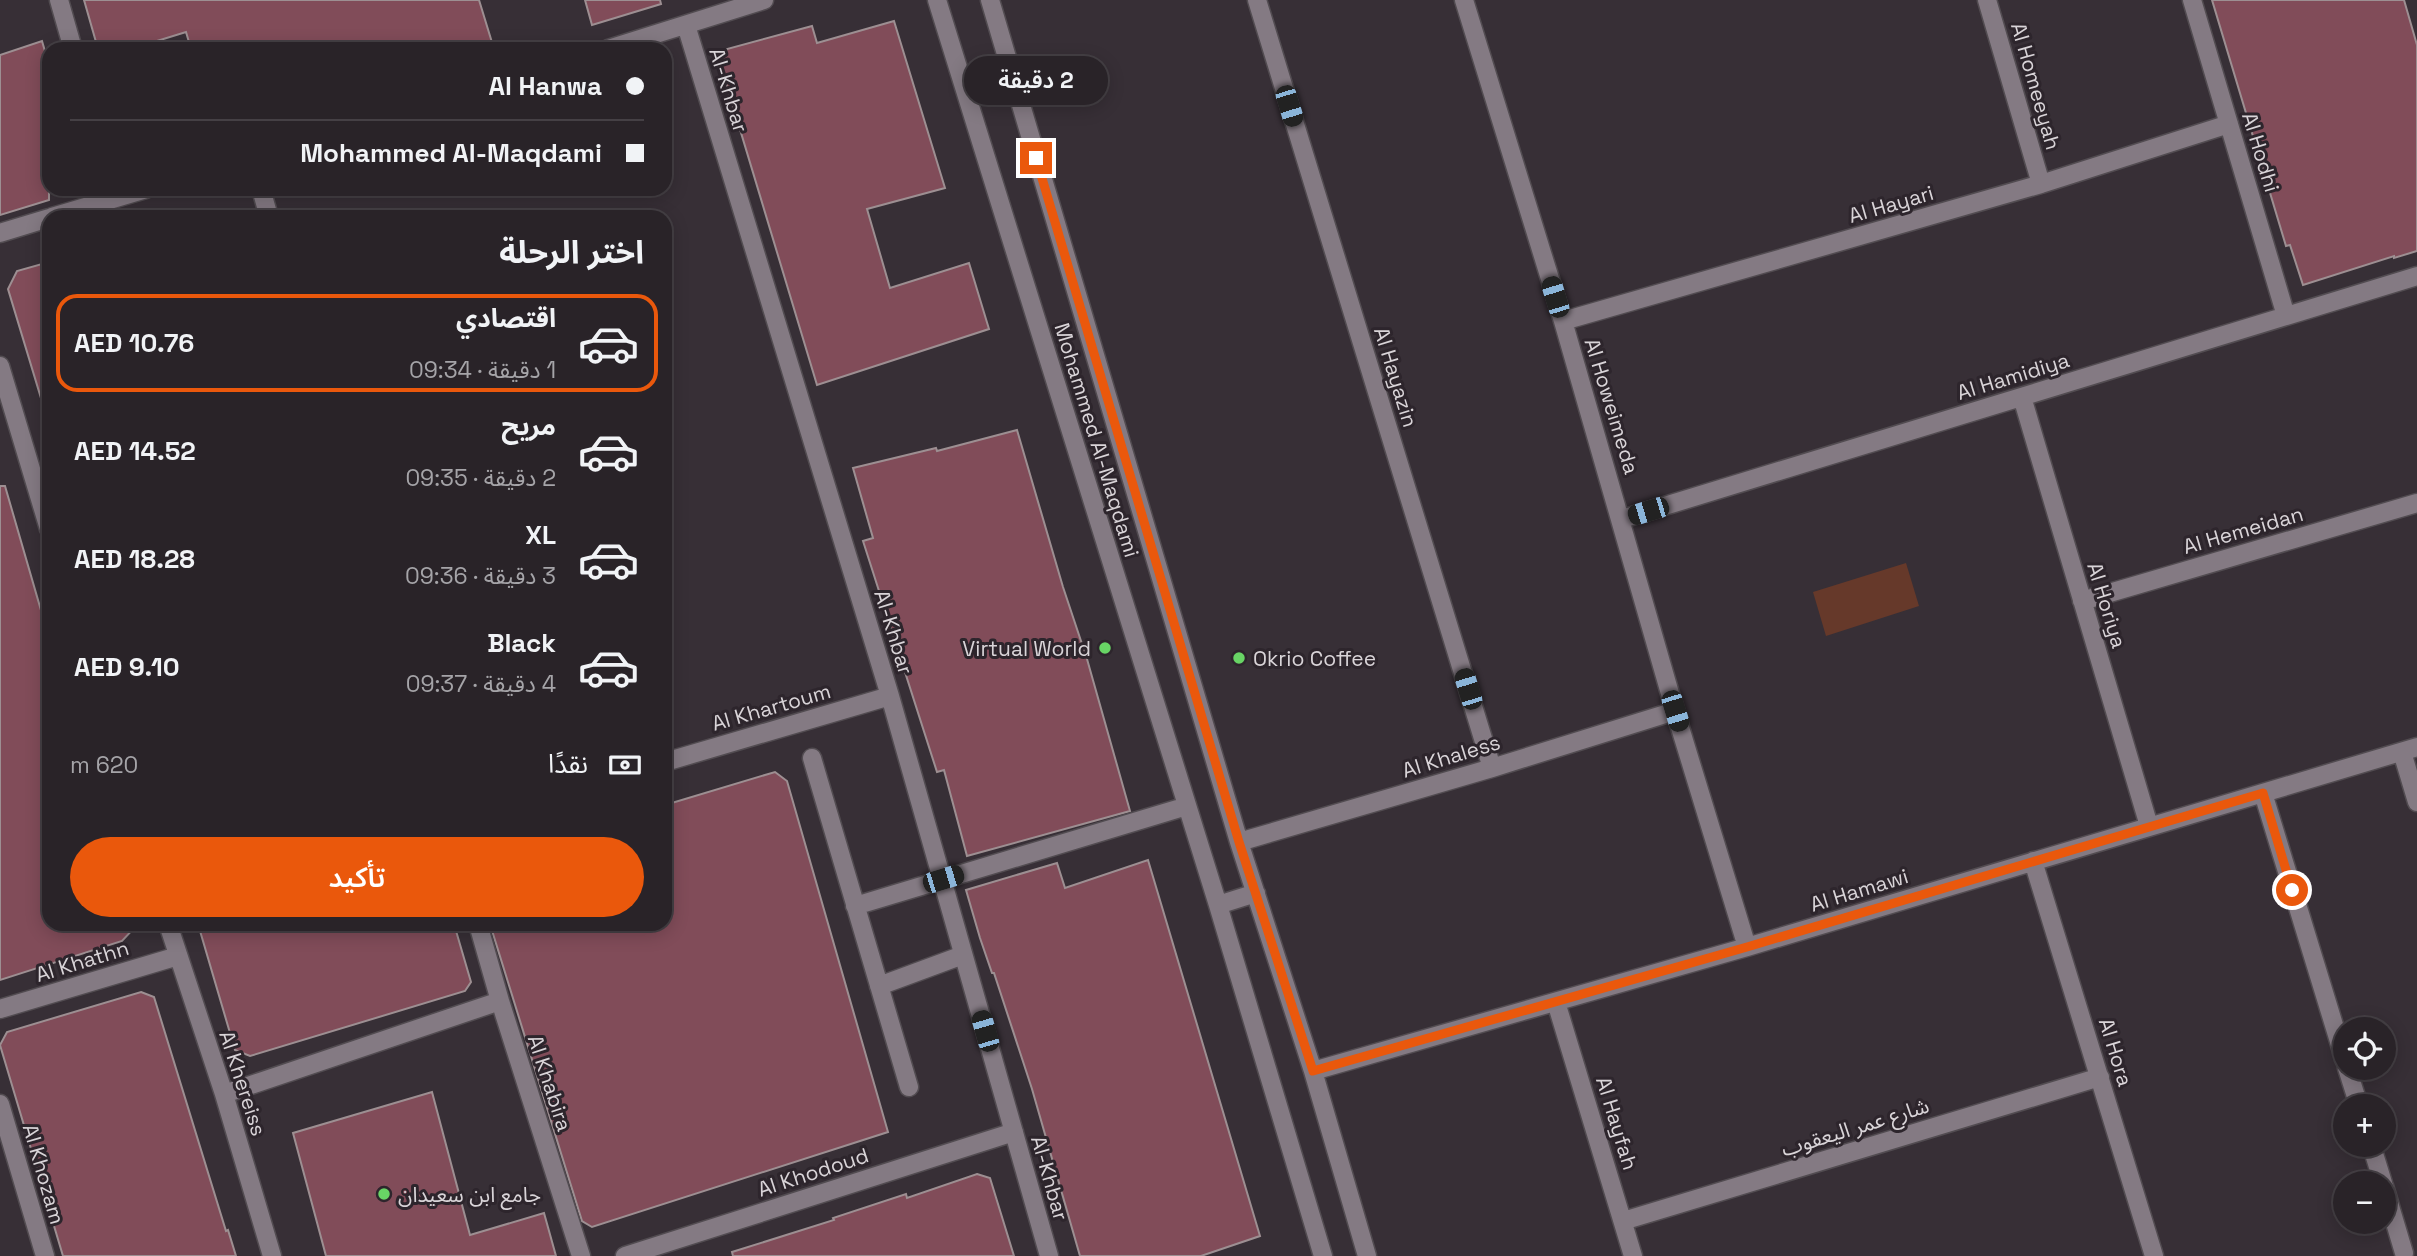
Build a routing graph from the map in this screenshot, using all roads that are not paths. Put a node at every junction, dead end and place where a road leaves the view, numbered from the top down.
1 (59, 0) edge
2 (764, 0) edge
3 (937, 0) edge
4 (990, 0) edge
5 (1257, 0) edge
6 (1464, 0) edge
7 (1987, 0) edge
8 (2192, 0) edge
9 (685, 24) junction
10 (71, 42) edge
11 (630, 42) edge
12 (2229, 124) junction
13 (2042, 184) junction
14 (106, 196) edge
15 (69, 210) edge
16 (42, 220) edge
17 (0, 233) edge
18 (2417, 276) edge
19 (2286, 316) junction
20 (1563, 321) junction
21 (0, 366) edge
22 (2022, 397) junction
23 (2417, 503) edge
24 (42, 505) edge
25 (1622, 519) junction
26 (2082, 601) junction
27 (890, 696) junction
28 (1675, 711) junction
29 (2409, 750) edge
30 (812, 758) dead end
31 (672, 760) edge
32 (1492, 768) junction
33 (2263, 793) junction
34 (2417, 802) edge
35 (1187, 806) junction
36 (2149, 826) junction
37 (1239, 842) junction
38 (2033, 861) junction
39 (943, 879) junction
40 (1255, 893) junction
41 (855, 905) junction
42 (1218, 905) junction
43 (170, 931) edge
44 (480, 931) edge
45 (1747, 947) junction
46 (963, 955) junction
47 (178, 956) junction
48 (879, 986) junction
49 (500, 1001) junction
50 (1556, 1002) junction
51 (0, 1009) edge
52 (2333, 1021) edge
53 (1313, 1071) junction
54 (2100, 1077) junction
55 (909, 1087) dead end
56 (223, 1094) junction
57 (0, 1104) edge
58 (1014, 1132) junction
59 (1623, 1221) junction
60 (2396, 1225) edge
61 (2405, 1253) edge
62 (45, 1256) edge
63 (272, 1256) edge
64 (582, 1256) edge
65 (625, 1256) edge
66 (1049, 1256) edge
67 (1323, 1256) edge
68 (1367, 1256) edge
69 (1633, 1256) edge
70 (2154, 1256) edge

1 - 10 street
2 - 9 street
3 - 35 street, Mohammed Al-Maqdami
4 - 37 street, Mohammed Al-Maqdami
5 - 32 street, Al Hayazin
6 - 20 street, Al Howeimeda
7 - 13 street, Al Homeeyah
8 - 12 street, Al Hodhi
9 - 11 street
9 - 27 street, Al-Khbar
12 - 13 street, Al Hayari
12 - 19 street, Al Hodhi
13 - 20 street, Al Hayari
14 - 15 street
16 - 17 street
18 - 19 street, Al Hamidiya
19 - 22 street, Al Hamidiya
20 - 25 street, Al Howeimeda
21 - 24 street
22 - 25 street, Al Hamidiya
22 - 26 street, Al Horiya
23 - 26 street, Al Hemeidan
25 - 28 street, Al Howeimeda
26 - 36 street, Al Horiya
27 - 31 street, Al Khartoum
27 - 39 street, Al-Khbar
28 - 32 street, Al Khaless
28 - 45 street, Al Howeimeda
29 - 33 street, Al Hamawi
29 - 34 street
30 - 41 street
32 - 37 street, Al Khaless
33 - 36 street, Al Hamawi
33 - 52 street
35 - 39 street
35 - 42 street, Mohammed Al-Maqdami
36 - 38 street, Al Hamawi
37 - 40 street, Mohammed Al-Maqdami
38 - 45 street, Al Hamawi
38 - 54 street, Al Hora
39 - 41 street
39 - 46 street, Al-Khbar
40 - 42 street
40 - 53 street, Mohammed Al-Maqdami
41 - 48 street
42 - 67 street, Mohammed Al-Maqdami
43 - 47 street, Al Khereiss
44 - 49 street, Al Khabira
45 - 50 street, Al Hamawi
46 - 48 street
46 - 58 street, Al-Khbar
47 - 51 street, Al Khathn
47 - 56 street, Al Khereiss
48 - 55 street
49 - 56 street
49 - 64 street, Al Khabira
50 - 53 street, Al Hamawi
50 - 59 street, Al Hayfah
53 - 68 street, Mohammed Al-Maqdami
54 - 59 street, شارع عمر اليعقوب
54 - 70 street, Al Hora
56 - 63 street, Al Khereiss
57 - 62 street, Al Khozam
58 - 65 street, Al Khodoud
58 - 66 street, Al-Khbar
59 - 69 street, Al Hayfah
60 - 61 street

